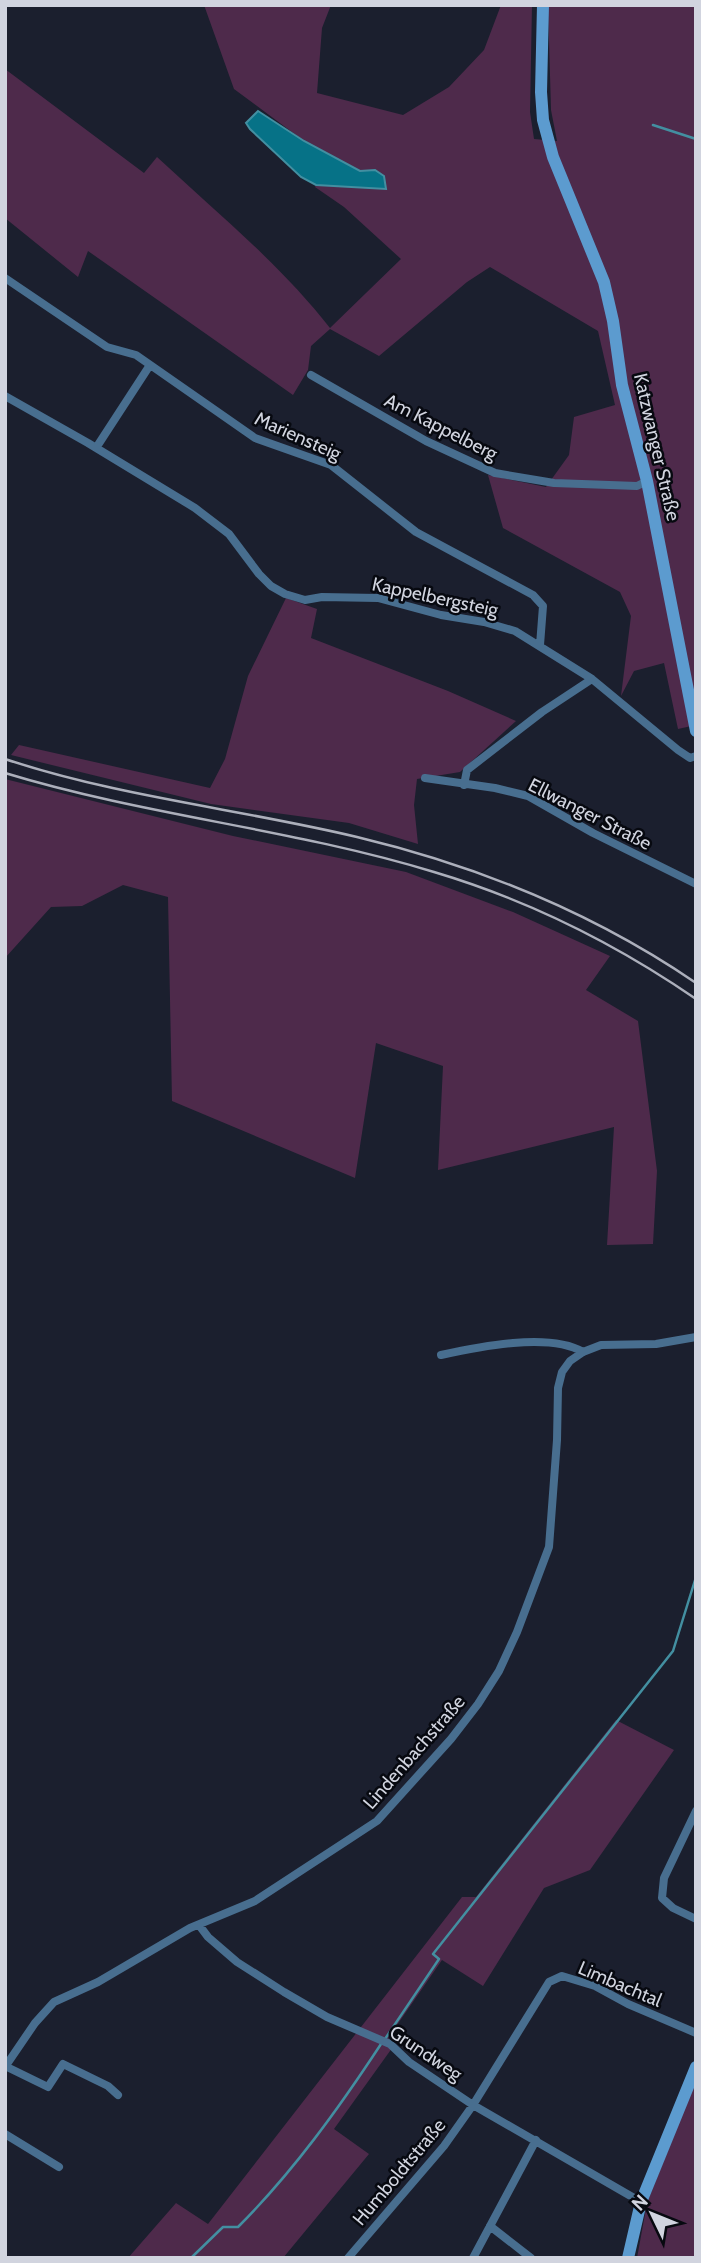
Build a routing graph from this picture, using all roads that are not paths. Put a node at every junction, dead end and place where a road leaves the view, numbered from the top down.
1 (543, 5) edge
2 (5, 278) edge
3 (150, 365) junction
4 (311, 375) dead end
5 (5, 396) edge
6 (96, 447) junction
7 (647, 481) junction
8 (540, 645) junction
9 (592, 679) junction
10 (696, 731) edge
11 (696, 756) edge
12 (425, 778) dead end
13 (464, 785) junction
14 (696, 884) edge
15 (696, 1337) edge
16 (583, 1352) junction
17 (440, 1355) dead end
18 (696, 1811) edge
19 (696, 1919) edge
20 (199, 1925) junction
21 (696, 2033) edge
22 (5, 2066) edge
23 (696, 2067) edge
24 (118, 2095) dead end
25 (473, 2105) junction
26 (5, 2134) edge
27 (536, 2140) junction
28 (59, 2167) dead end
29 (642, 2202) junction
30 (490, 2226) junction
31 (348, 2258) edge
32 (473, 2258) edge
33 (531, 2258) edge
34 (628, 2258) edge

1 - 7 main road, Katzwanger Straße
2 - 3 street, Mariensteig
3 - 6 street
3 - 8 street, Mariensteig
4 - 7 street, Am Kappelberg
5 - 6 street, Kappelbergsteig
6 - 8 street, Kappelbergsteig
7 - 10 main road, Katzwanger Straße
8 - 9 street, Kappelbergsteig
9 - 11 street, Kappelbergsteig
9 - 13 street
12 - 13 street, Ellwanger Straße
13 - 14 street, Ellwanger Straße
15 - 16 street
16 - 17 street
16 - 20 street, Lindenbachstraße
18 - 19 street
20 - 22 street, Lindenbachstraße
20 - 25 street, Grundweg
21 - 25 street, Limbachtal
22 - 24 street, Lindenbachstraße
23 - 29 main road
25 - 27 street, Grundweg
25 - 31 street, Humboldtstraße
26 - 28 street
27 - 29 street, Grundweg
27 - 30 street
29 - 34 main road
30 - 32 street
30 - 33 street

